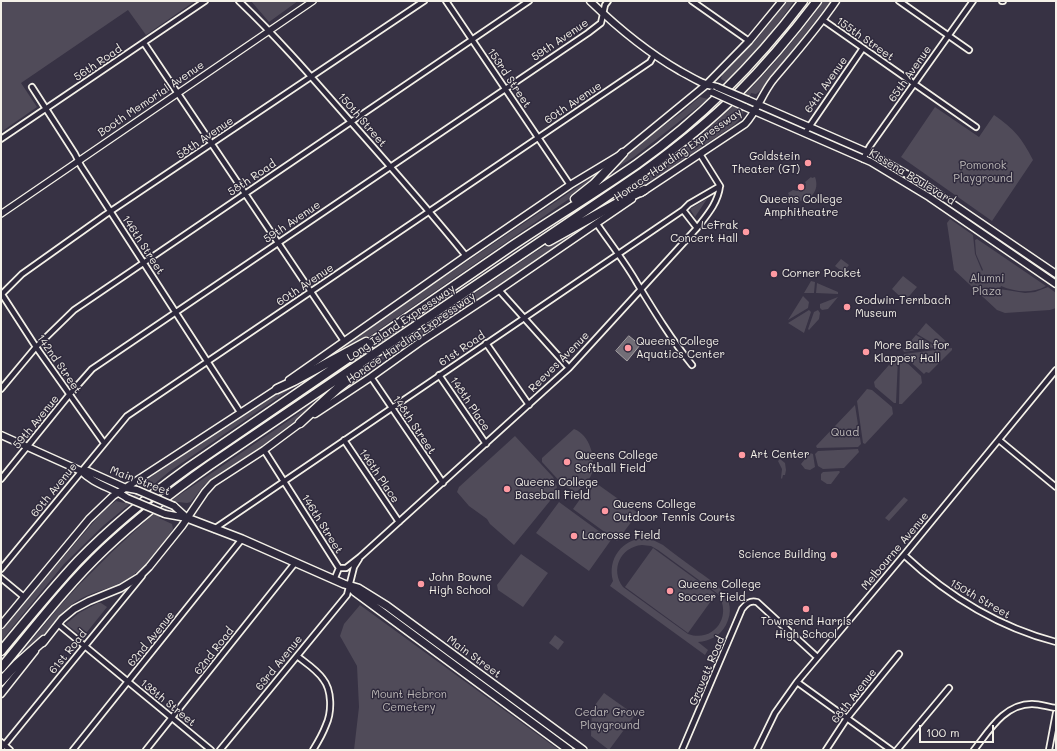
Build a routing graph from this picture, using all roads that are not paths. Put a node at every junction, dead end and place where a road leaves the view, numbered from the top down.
1 (205, 1) edge
2 (240, 1) edge
3 (313, 1) edge
4 (424, 1) edge
5 (446, 1) edge
6 (529, 1) edge
7 (590, 1) edge
8 (608, 1) edge
9 (692, 1) edge
10 (782, 1) edge
11 (803, 1) edge
12 (817, 1) edge
13 (836, 1) edge
14 (899, 1) edge
15 (973, 1) edge
16 (603, 13) junction
17 (823, 20) junction
18 (270, 31) junction
19 (948, 36) junction
20 (472, 39) junction
21 (749, 41) junction
22 (144, 43) junction
23 (862, 48) junction
24 (969, 50) dead end
25 (654, 55) junction
26 (312, 77) junction
27 (915, 84) junction
28 (706, 85) junction
29 (32, 87) dead end
30 (505, 88) junction
31 (178, 93) junction
32 (758, 104) junction
33 (46, 109) junction
34 (754, 111) junction
35 (351, 122) junction
36 (809, 125) junction
37 (976, 127) dead end
38 (805, 133) junction
39 (538, 137) junction
40 (1, 139) edge
41 (213, 144) junction
42 (867, 152) junction
43 (623, 153) junction
44 (700, 154) junction
45 (863, 159) junction
46 (79, 161) junction
47 (390, 167) junction
48 (570, 185) junction
49 (720, 186) junction
50 (644, 190) junction
51 (246, 193) junction
52 (683, 210) junction
53 (430, 211) junction
54 (111, 212) junction
55 (1, 214) edge
56 (597, 224) junction
57 (540, 227) junction
58 (697, 228) junction
59 (279, 242) junction
60 (523, 253) junction
61 (618, 254) junction
62 (466, 256) junction
63 (144, 262) junction
64 (1056, 274) edge
65 (1056, 284) edge
66 (641, 289) junction
67 (499, 290) junction
68 (312, 291) junction
69 (1, 294) edge
70 (176, 312) junction
71 (523, 318) junction
72 (388, 332) junction
73 (397, 339) junction
74 (344, 341) junction
75 (486, 343) junction
76 (36, 347) junction
77 (208, 362) junction
78 (692, 365) dead end
79 (569, 368) junction
80 (1056, 370) edge
81 (439, 375) junction
82 (371, 377) junction
83 (277, 388) junction
84 (1, 389) edge
85 (69, 395) junction
86 (529, 405) junction
87 (391, 407) junction
88 (240, 412) junction
89 (300, 423) junction
90 (1, 435) edge
91 (344, 440) junction
92 (999, 440) junction
93 (104, 443) junction
94 (486, 444) junction
95 (27, 447) junction
96 (264, 450) junction
97 (81, 471) junction
98 (1, 479) edge
99 (284, 480) junction
100 (443, 483) junction
101 (1056, 487) edge
102 (126, 488) junction
103 (119, 492) junction
104 (187, 518) junction
105 (399, 522) junction
106 (214, 529) junction
107 (242, 540) junction
108 (904, 555) junction
109 (360, 557) junction
110 (295, 563) junction
111 (149, 567) junction
112 (339, 568) junction
113 (1, 569) edge
114 (1, 578) edge
115 (334, 580) junction
116 (349, 586) junction
117 (24, 597) junction
118 (58, 624) junction
119 (1, 625) edge
120 (44, 640) junction
121 (1056, 642) edge
122 (85, 646) junction
123 (1, 652) edge
124 (899, 654) dead end
125 (297, 656) junction
126 (817, 657) junction
127 (1, 668) edge
128 (1, 681) edge
129 (128, 682) junction
130 (797, 682) junction
131 (948, 688) dead end
132 (1, 694) edge
133 (1056, 708) edge
134 (1056, 712) edge
135 (172, 718) junction
136 (847, 718) junction
137 (2, 745) edge
138 (10, 750) edge
139 (73, 750) edge
140 (146, 750) edge
141 (211, 750) edge
142 (220, 750) edge
143 (314, 750) edge
144 (569, 750) edge
145 (583, 750) edge
146 (682, 750) edge
147 (756, 750) edge
148 (826, 750) edge
149 (890, 750) edge
150 (897, 750) edge
151 (974, 750) edge
152 (1049, 750) edge

1 - 22 street, 56th Road
2 - 18 street, 150th Street
3 - 18 street, Booth Memorial Avenue
4 - 26 street, 58th Avenue
5 - 20 street, 153rd Street
6 - 20 street, 58th Road
7 - 16 main road, Kissena Boulevard
8 - 16 street, 59th Avenue
9 - 21 street
10 - 21 main road
11 - 57 highway, Long Island Expressway
12 - 60 highway, Long Island Expressway
13 - 17 main road, Horace Harding Expressway
14 - 19 street
15 - 19 street, 65th Avenue
16 - 25 main road, Kissena Boulevard
16 - 30 street, 59th Avenue
17 - 23 street, 155th Street
17 - 32 main road, Horace Harding Expressway
18 - 26 street, 150th Street
18 - 31 street, Booth Memorial Avenue
19 - 24 street
19 - 27 street, 65th Avenue
20 - 30 street, 153rd Street
20 - 35 street, 58th Road
21 - 28 main road
22 - 31 street
22 - 33 street, 56th Road
23 - 27 street, 155th Street
23 - 36 street, 64th Avenue
25 - 28 main road, Kissena Boulevard
25 - 39 street, 60th Avenue
26 - 35 street, 150th Street
26 - 41 street, 58th Avenue
27 - 37 street, 155th Street
27 - 42 street, 65th Avenue
28 - 32 main road, Kissena Boulevard, bridge
28 - 34 main road, Kissena Boulevard, bridge
28 - 43 main road
29 - 33 street, 146th Street
30 - 39 street, 153rd Street
30 - 47 street, 59th Avenue
31 - 41 street
31 - 46 street, Booth Memorial Avenue
32 - 34 main road, Horace Harding Expressway
32 - 36 main road, Kissena Boulevard
33 - 40 street, 56th Road
33 - 46 street, 146th Street
34 - 38 main road, Kissena Boulevard
34 - 44 main road, Horace Harding Expressway
35 - 47 street, 150th Street
35 - 51 street, 58th Road
36 - 38 street, 64th Avenue
36 - 42 main road, Kissena Boulevard
38 - 45 main road, Kissena Boulevard
39 - 48 street, 153rd Street
39 - 53 street, 60th Avenue
41 - 51 street
41 - 54 street, 58th Avenue
42 - 45 street, 65th Avenue
42 - 64 main road, Kissena Boulevard
43 - 48 main road
43 - 57 highway
44 - 49 street
44 - 50 main road, Horace Harding Expressway
45 - 65 main road, Kissena Boulevard
46 - 54 street, 146th Street
46 - 55 street, Booth Memorial Avenue
47 - 53 street, 150th Street
47 - 59 street, 59th Avenue
48 - 62 main road
49 - 52 street, 61st Road
49 - 58 street, Reeves Avenue
50 - 56 main road, Horace Harding Expressway
50 - 60 highway
51 - 59 street
51 - 63 street, 58th Road
52 - 58 street
52 - 61 street, 61st Road
53 - 62 street, 150th Street
53 - 68 street, 60th Avenue
54 - 63 street, 146th Street
54 - 69 street, 58th Avenue
56 - 61 street
56 - 67 main road, Horace Harding Expressway
57 - 72 highway, Long Island Expressway
58 - 66 street, Reeves Avenue
59 - 68 street
59 - 70 street, 59th Avenue
60 - 73 highway, Long Island Expressway
61 - 66 street
61 - 71 street, 61st Road
62 - 74 main road
63 - 70 street, 146th Street
63 - 76 street, 58th Road
66 - 78 street
66 - 79 street, Reeves Avenue
67 - 71 street
67 - 82 main road, Horace Harding Expressway
68 - 74 street
68 - 77 street, 60th Avenue
69 - 76 street, 142nd Street
70 - 77 street, 146th Street
70 - 85 street, 59th Avenue
71 - 75 street, 61st Road
71 - 79 street
72 - 83 highway
72 - 123 highway, Long Island Expressway
73 - 89 highway
73 - 127 highway, Long Island Expressway
74 - 83 main road
75 - 81 street, 61st Road
75 - 86 street
76 - 84 street, 58th Road
76 - 85 street, 142nd Street
77 - 88 street, 146th Street
77 - 93 street, 60th Avenue
79 - 86 street, Reeves Avenue
80 - 92 street, Melbourne Avenue
81 - 87 street, 61st Road
81 - 94 street, 148th Place
82 - 87 street, 148th Street
82 - 89 main road, Horace Harding Expressway
83 - 88 main road
85 - 93 street, 142nd Street
85 - 95 street, 59th Avenue
86 - 94 street, Reeves Avenue
87 - 91 street, 61st Road
87 - 100 street, 148th Street
88 - 102 main road
89 - 96 main road, Horace Harding Expressway
90 - 95 main road, Main Street
91 - 99 street, 61st Road
91 - 105 street, 146th Place
92 - 101 street
92 - 108 street, Melbourne Avenue
93 - 97 street, 60th Avenue
94 - 100 street, Reeves Avenue
95 - 97 main road, Main Street
95 - 98 street, 59th Avenue
96 - 99 street, 146th Street
96 - 104 main road, Horace Harding Expressway
97 - 102 main road, Main Street
97 - 103 main road, Main Street
97 - 113 street, 60th Avenue
99 - 106 street, 61st Road
99 - 112 street, 146th Street
100 - 105 street, Reeves Avenue
102 - 103 main road
102 - 104 main road, Main Street, bridge
103 - 104 main road, Main Street, bridge
103 - 117 main road
104 - 106 main road, Main Street
104 - 111 main road, Horace Harding Expressway
105 - 109 street, Reeves Avenue
106 - 107 main road, Main Street
107 - 110 main road, Main Street
107 - 129 street, 62nd Avenue
108 - 121 street, 150th Street
108 - 126 street, Melbourne Avenue
109 - 112 street, Reeves Avenue
109 - 116 street, Reeves Avenue
110 - 115 main road, Main Street
110 - 135 street, 62nd Road
111 - 118 main road, Horace Harding Expressway
111 - 122 street, 61st Road
112 - 115 street
114 - 117 street
115 - 116 main road, Main Street
116 - 125 street, 63rd Avenue
116 - 144 main road, Main Street
116 - 145 main road, Main Street
117 - 119 main road
118 - 120 main road, Horace Harding Expressway
118 - 122 street, 138th Street
120 - 128 highway
120 - 132 main road, Horace Harding Expressway
122 - 129 street, 138th Street
122 - 137 street, 61st Road
124 - 136 street, 68th Avenue
125 - 142 street, 63rd Avenue
125 - 143 street
126 - 130 street, Melbourne Avenue
126 - 146 street, Gravett Road
129 - 135 street, 138th Street
129 - 139 street, 62nd Avenue
130 - 136 street
130 - 147 street, Melbourne Avenue
131 - 150 street
133 - 151 street
134 - 152 street
135 - 140 street, 62nd Road
135 - 141 street, 138th Street
136 - 148 street, 68th Avenue
136 - 149 street
137 - 138 street

